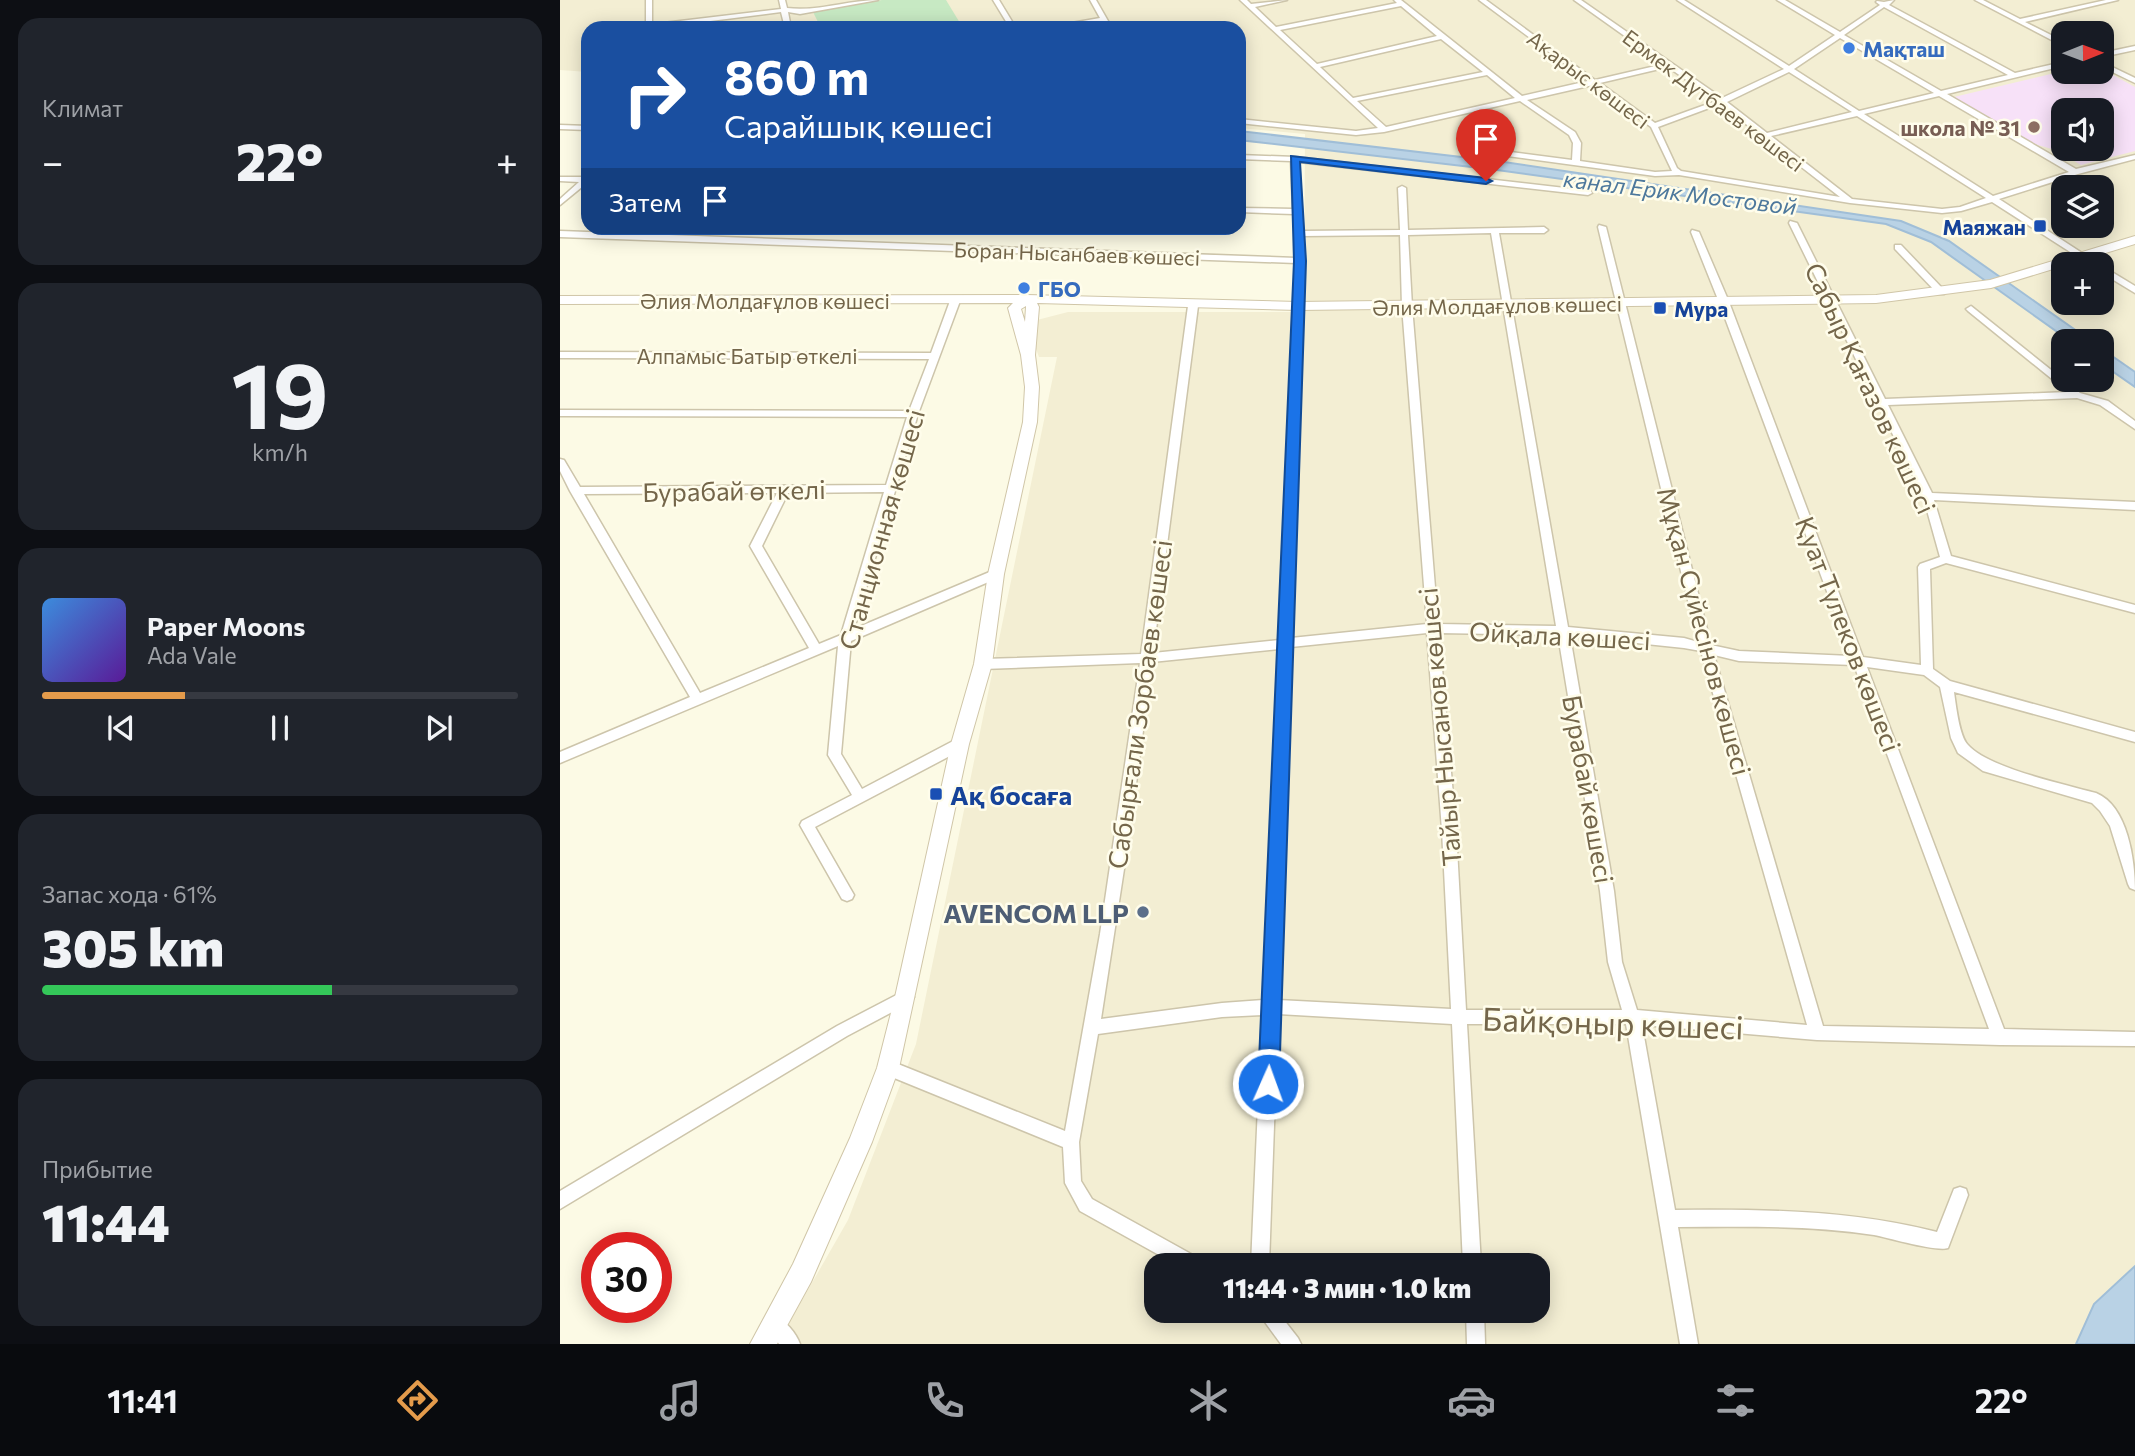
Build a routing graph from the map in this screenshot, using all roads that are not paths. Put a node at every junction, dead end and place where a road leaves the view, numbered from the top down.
1 (649, 0) edge
2 (782, 0) edge
3 (875, 0) edge
4 (996, 0) edge
5 (1093, 0) edge
6 (1243, 0) edge
7 (1284, 0) edge
8 (1482, 0) edge
9 (1577, 0) edge
10 (1680, 0) edge
11 (1780, 0) edge
12 (1876, 0) edge
13 (1978, 0) edge
14 (2115, 0) edge
15 (1400, 2) edge
16 (1888, 2) edge
17 (1250, 6) junction
18 (785, 10) junction
19 (1104, 19) joint
20 (649, 21) edge
21 (696, 21) edge
22 (787, 21) edge
23 (1009, 21) edge
24 (1091, 21) edge
25 (2019, 21) junction
26 (1275, 29) junction
27 (1839, 35) junction
28 (1444, 36) junction
29 (2051, 38) edge
30 (2135, 48) edge
31 (2114, 52) edge
32 (1669, 65) junction
33 (1317, 66) junction
34 (2051, 67) edge
35 (1788, 70) junction
36 (2114, 70) edge
37 (1489, 73) junction
38 (2015, 76) junction
39 (1596, 80) junction
40 (2135, 81) edge
41 (1936, 93) junction
42 (1520, 98) junction
43 (1352, 100) junction
44 (1721, 101) junction
45 (1857, 114) junction
46 (1246, 122) edge
47 (1654, 126) junction
48 (560, 127) edge
49 (581, 128) edge
50 (1384, 130) junction
51 (1767, 135) junction
52 (1503, 153) dead end
53 (1246, 157) edge
54 (2135, 157) edge
55 (1295, 159) junction
56 (1576, 163) junction
57 (2075, 172) junction
58 (1679, 173) junction
59 (1816, 177) junction
60 (560, 179) edge
61 (581, 179) edge
62 (581, 184) edge
63 (1402, 188) dead end
64 (1588, 192) dead end
65 (1815, 196) junction
66 (1990, 199) junction
67 (1850, 201) junction
68 (560, 203) edge
69 (1246, 209) edge
70 (1299, 212) junction
71 (1793, 223) dead end
72 (1602, 228) dead end
73 (1544, 230) dead end
74 (1495, 232) junction
75 (1695, 232) dead end
76 (560, 234) edge
77 (1300, 234) junction
78 (1404, 234) junction
79 (581, 235) edge
80 (587, 235) edge
81 (2135, 240) edge
82 (1898, 247) dead end
83 (2076, 252) edge
84 (2092, 252) edge
85 (1300, 261) junction
86 (2051, 265) edge
87 (2114, 277) edge
88 (2135, 290) edge
89 (1941, 292) junction
90 (560, 300) edge
91 (1829, 300) junction
92 (955, 301) junction
93 (969, 301) junction
94 (1724, 302) junction
95 (1030, 303) junction
96 (1086, 303) junction
97 (1621, 303) junction
98 (1507, 305) junction
99 (992, 306) junction
100 (1193, 306) junction
101 (1298, 306) junction
102 (1406, 306) junction
103 (1014, 308) junction
104 (1971, 309) dead end
105 (1024, 326) junction
106 (560, 355) edge
107 (934, 356) junction
108 (2077, 395) junction
109 (1881, 402) junction
110 (560, 413) edge
111 (913, 414) junction
112 (2135, 426) edge
113 (560, 462) edge
114 (892, 488) junction
115 (784, 489) junction
116 (575, 491) junction
117 (1928, 496) junction
118 (2135, 506) edge
119 (1946, 559) junction
120 (996, 574) junction
121 (2135, 609) edge
122 (1432, 628) junction
123 (1562, 631) junction
124 (845, 640) junction
125 (1287, 642) junction
126 (1706, 649) junction
127 (817, 651) junction
128 (1147, 657) junction
129 (1859, 661) junction
130 (983, 664) junction
131 (1927, 671) junction
132 (1945, 685) junction
133 (696, 697) junction
134 (2135, 737) edge
135 (960, 744) junction
136 (560, 758) edge
137 (860, 797) junction
138 (2135, 884) edge
139 (847, 895) dead end
140 (906, 997) junction
141 (1272, 1007) junction
142 (1459, 1017) junction
143 (1631, 1017) junction
144 (1092, 1027) junction
145 (1817, 1033) junction
146 (2000, 1038) junction
147 (2135, 1040) edge
148 (888, 1068) junction
149 (1070, 1142) junction
150 (1960, 1195) dead end
151 (560, 1201) edge
152 (1668, 1219) junction
153 (1173, 1253) edge
154 (1261, 1253) edge
155 (1471, 1253) edge
156 (1275, 1323) edge
157 (1475, 1323) edge
158 (775, 1324) junction
159 (763, 1344) edge
160 (791, 1344) edge
161 (1292, 1344) edge
162 (1476, 1344) edge
163 (1689, 1344) edge

1 - 20 street
2 - 18 street
3 - 18 street
4 - 23 street
5 - 19 street
6 - 17 street
7 - 17 street
8 - 39 street, Ақарыс көшесi
9 - 32 street, Ермек Дүтбаев көшесi
10 - 35 street
11 - 27 street
12 - 16 street
13 - 25 street
14 - 25 street
15 - 26 street
15 - 28 street
16 - 27 street
16 - 38 street
17 - 26 street
18 - 21 street
18 - 22 street
19 - 24 street
25 - 29 street
26 - 33 street
27 - 35 street
27 - 41 street
28 - 33 street
28 - 37 street
30 - 31 street
32 - 39 street
32 - 44 street, Ермек Дүтбаев көшесi
33 - 43 street
34 - 38 street
35 - 44 street
35 - 45 street
36 - 40 street
37 - 42 street
37 - 43 street
38 - 41 street
39 - 42 street
39 - 47 street, Ақарыс көшесi
41 - 45 street
41 - 57 street
42 - 50 street
42 - 56 street
43 - 50 street
44 - 47 street
44 - 51 street, Ермек Дүтбаев көшесi
45 - 51 street
45 - 66 street
46 - 50 street
47 - 58 street, Ақарыс көшесi
48 - 49 street
51 - 59 street, Ермек Дүтбаев көшесi
52 - 56 street
53 - 55 street
54 - 57 street
55 - 64 street
55 - 70 street
56 - 58 street
57 - 66 street
58 - 65 street
59 - 65 street
59 - 67 street, Ермек Дүтбаев көшесi
60 - 61 street
62 - 68 street
63 - 78 street, Тайыр Нысанов көшесi
65 - 67 street
66 - 67 street
66 - 83 street
69 - 70 street
70 - 77 street
71 - 91 street, Сабыр Қағазов көшесі
72 - 97 street, Мұқан Сүйесінов көшесі
73 - 74 street
74 - 78 street
74 - 98 street, Бурабай көшесi
75 - 94 street, Қуат Түлеков көшесі
76 - 79 street, Боран Нысанбаев көшесі
77 - 78 street
77 - 85 street
78 - 102 street, Тайыр Нысанов көшесi
80 - 85 street, Боран Нысанбаев көшесі
81 - 84 main road, Әлия Молдағұлов көшесі
82 - 89 street
85 - 101 street
86 - 89 main road, Әлия Молдағұлов көшесі
87 - 88 street
89 - 91 main road, Әлия Молдағұлов көшесі
90 - 92 main road, Әлия Молдағұлов көшесі
91 - 94 main road, Әлия Молдағұлов көшесі
91 - 109 street, Сабыр Қағазов көшесі
92 - 93 main road, Әлия Молдағұлов көшесі
92 - 107 street, Станционная көшесі
93 - 95 main road, Әлия Молдағұлов көшесі
93 - 99 main road, Әлия Молдағұлов көшесі
94 - 97 main road, Әлия Молдағұлов көшесі
94 - 129 street, Қуат Түлеков көшесі
95 - 96 main road, Әлия Молдағұлов көшесі
95 - 103 main road
95 - 105 main road
96 - 100 main road, Әлия Молдағұлов көшесі
96 - 105 main road
97 - 98 main road, Әлия Молдағұлов көшесі
97 - 126 street, Мұқан Сүйесінов көшесі
98 - 102 main road, Әлия Молдағұлов көшесі
98 - 123 street, Бурабай көшесi
99 - 103 main road, Әлия Молдағұлов көшесі
99 - 105 main road
100 - 101 main road, Әлия Молдағұлов көшесі
100 - 128 street, Сабырғали Зорбаев көшесі
101 - 102 main road, Әлия Молдағұлов көшесі
101 - 125 street
102 - 122 street, Тайыр Нысанов көшесi
103 - 105 main road
104 - 108 street
105 - 120 main road
106 - 107 street, Алпамыс Батыр өткелі
107 - 111 street, Станционная көшесі
108 - 109 street
108 - 112 street
109 - 117 street, Сабыр Қағазов көшесі
110 - 111 street
111 - 114 street, Станционная көшесі
113 - 116 street
114 - 115 street, Бурабай өткелі
114 - 124 street, Станционная көшесі
115 - 116 street, Бурабай өткелі
115 - 127 street
116 - 133 street
117 - 118 street
117 - 119 street, Сабыр Қағазов көшесі
119 - 121 street
119 - 131 street
120 - 124 street
120 - 130 main road
122 - 123 street, Ойқала көшесі
122 - 125 street, Ойқала көшесі
122 - 142 street, Тайыр Нысанов көшесi
123 - 126 street, Ойқала көшесі
123 - 143 street, Бурабай көшесi
124 - 127 street
124 - 137 street, Станционная көшесі
125 - 128 street, Ойқала көшесі
125 - 141 street
126 - 129 street, Ойқала көшесі
126 - 145 street, Мұқан Сүйесінов көшесі
127 - 133 street
128 - 130 street, Ойқала көшесі
128 - 144 street, Сабырғали Зорбаев көшесі
129 - 131 street, Ойқала көшесі
129 - 146 street, Қуат Түлеков көшесі
130 - 135 main road
131 - 132 street
132 - 134 street
132 - 138 street
133 - 136 street
135 - 137 street
135 - 140 main road
137 - 139 street
140 - 148 main road
140 - 151 street
141 - 142 street, Байқоңыр көшесi
141 - 144 street, Байқоңыр көшесi
141 - 154 street
142 - 143 street, Байқоңыр көшесi
142 - 155 street, Тайыр Нысанов көшесi
143 - 145 street, Байқоңыр көшесi
143 - 152 street, Бурабай көшесi
144 - 149 street, Сабырғали Зорбаев көшесі
145 - 146 street, Байқоңыр көшесi
146 - 147 street, Байқоңыр көшесi
148 - 149 street
148 - 158 main road
149 - 153 street, Сабырғали Зорбаев көшесі
150 - 152 street
152 - 163 street, Бурабай көшесi
156 - 161 street
157 - 162 street
158 - 159 main road
158 - 160 street

